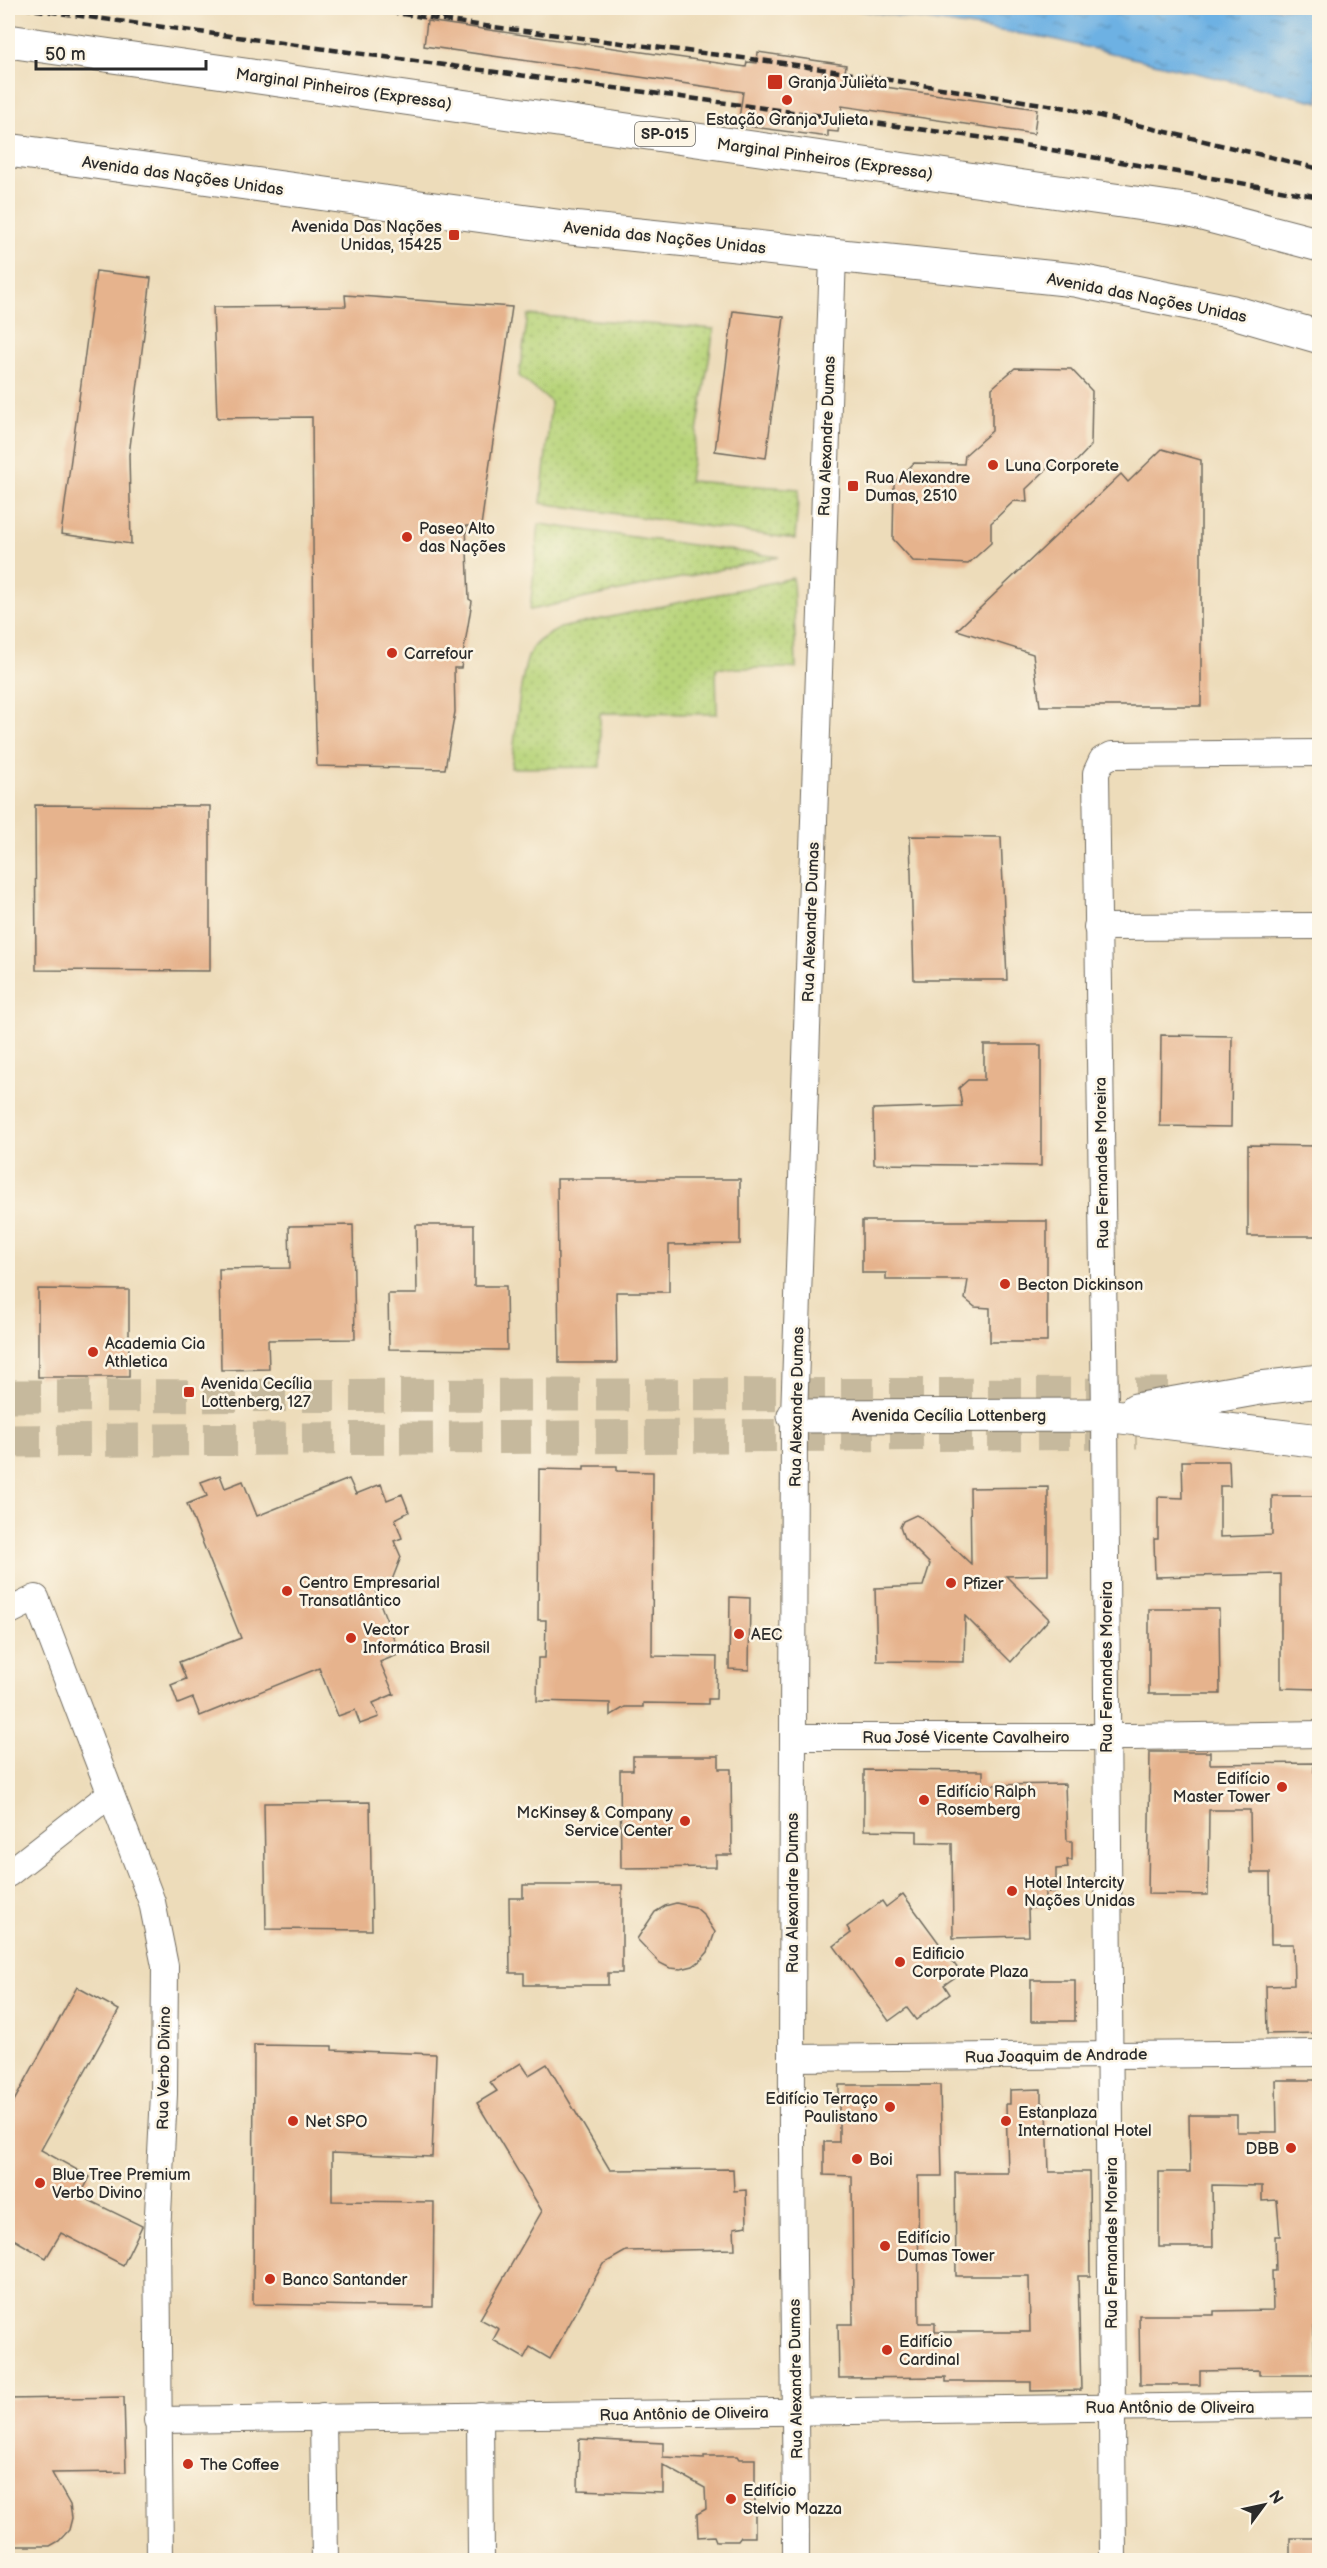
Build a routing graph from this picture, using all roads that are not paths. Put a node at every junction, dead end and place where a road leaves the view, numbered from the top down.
1 (8, 41) edge
2 (8, 150) edge
3 (1320, 244) edge
4 (833, 255) junction
5 (1320, 338) edge
6 (1320, 753) edge
7 (1320, 926) edge
8 (1097, 927) junction
9 (1320, 1382) edge
10 (1105, 1415) junction
11 (794, 1416) junction
12 (1320, 1441) edge
13 (8, 1612) edge
14 (1320, 1734) edge
15 (793, 1737) junction
16 (1106, 1737) junction
17 (110, 1794) junction
18 (8, 1874) edge
19 (1320, 2053) edge
20 (1110, 2055) junction
21 (792, 2058) junction
22 (1320, 2405) edge
23 (1112, 2407) junction
24 (795, 2412) junction
25 (480, 2415) junction
26 (323, 2417) junction
27 (157, 2420) junction
28 (160, 2560) edge
29 (325, 2560) edge
30 (481, 2560) edge
31 (796, 2560) edge
32 (1113, 2560) edge

1 - 3 main road, Marginal Pinheiros (Expressa) / SP-015
2 - 4 main road, Avenida das Nações Unidas
4 - 5 main road, Avenida das Nações Unidas
4 - 11 street, Rua Alexandre Dumas
6 - 8 street, Rua Fernandes Moreira
7 - 8 street
8 - 10 street, Rua Fernandes Moreira
9 - 10 main road, Avenida Cecília Lottenberg
10 - 11 main road, Avenida Cecília Lottenberg
10 - 12 main road, Avenida Cecília Lottenberg
10 - 16 street, Rua Fernandes Moreira
11 - 15 street, Rua Alexandre Dumas
13 - 17 street, Rua Verbo Divino
14 - 16 street, Rua José Vicente Cavalheiro
15 - 16 street, Rua José Vicente Cavalheiro
15 - 21 street, Rua Alexandre Dumas
16 - 20 street, Rua Fernandes Moreira
17 - 18 street
17 - 27 street, Rua Verbo Divino
19 - 20 street, Rua Joaquim de Andrade
20 - 21 street, Rua Joaquim de Andrade
20 - 23 street, Rua Fernandes Moreira
21 - 24 street, Rua Alexandre Dumas
22 - 23 street, Rua Antônio de Oliveira
23 - 24 street, Rua Antônio de Oliveira
23 - 32 street, Rua Fernandes Moreira
24 - 25 street, Rua Antônio de Oliveira
24 - 31 street, Rua Alexandre Dumas
25 - 26 street, Rua Antônio de Oliveira
25 - 30 street
26 - 27 street, Rua Antônio de Oliveira
26 - 29 street
27 - 28 street, Rua Verbo Divino

